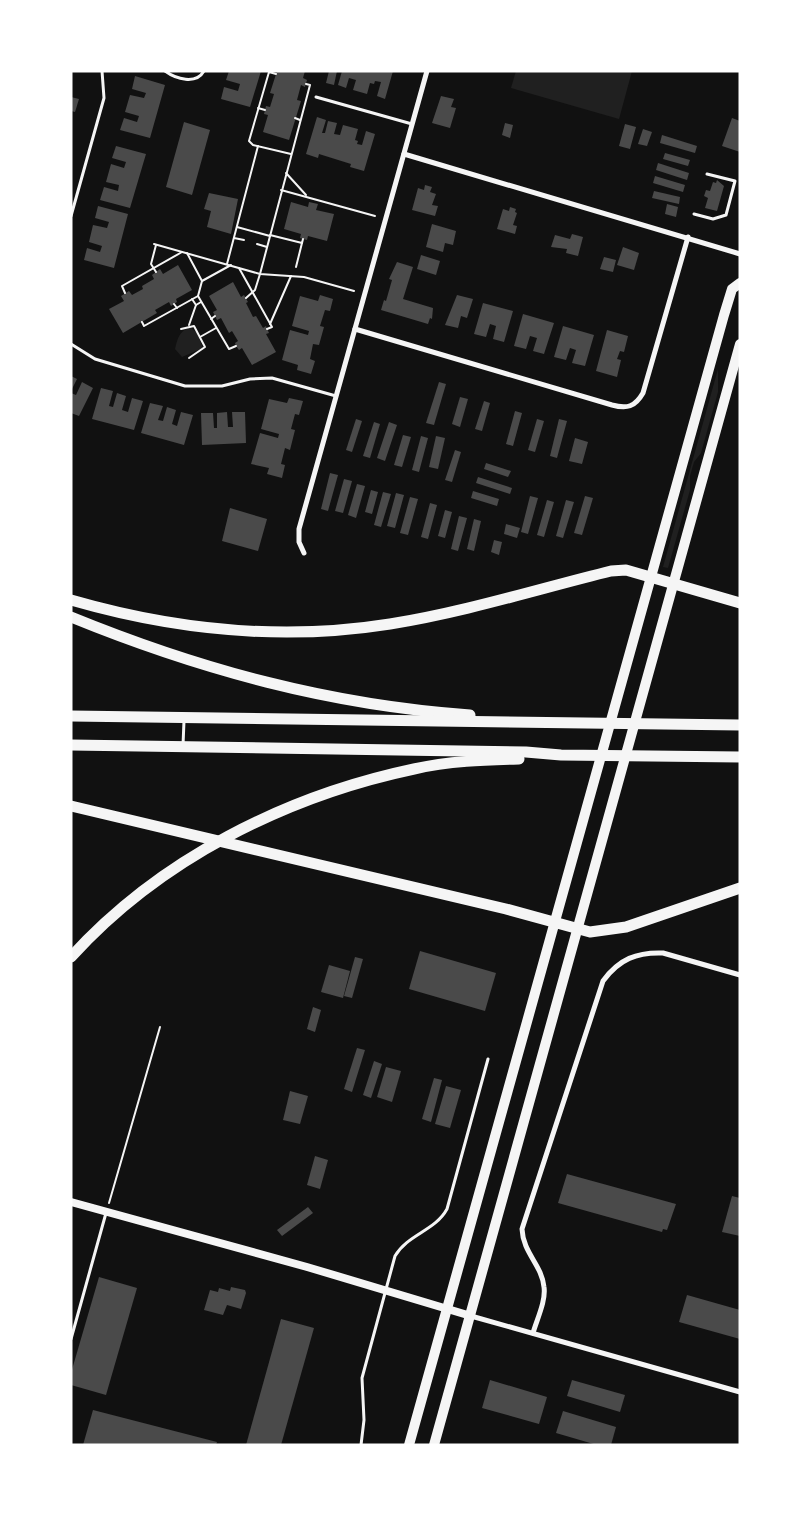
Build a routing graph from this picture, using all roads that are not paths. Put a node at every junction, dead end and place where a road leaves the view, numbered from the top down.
1 (102, 71) edge
2 (165, 71) edge
3 (204, 71) edge
4 (427, 71) edge
5 (316, 97) dead end
6 (412, 124) junction
7 (404, 154) junction
8 (707, 174) dead end
9 (694, 214) dead end
10 (71, 216) edge
11 (688, 238) junction
12 (740, 254) edge
13 (740, 283) edge
14 (354, 329) junction
15 (71, 344) edge
16 (740, 344) edge
17 (336, 396) junction
18 (304, 553) dead end
19 (651, 578) junction
20 (674, 584) junction
21 (71, 600) edge
22 (740, 602) edge
23 (71, 617) edge
24 (71, 716) edge
25 (184, 718) junction
26 (556, 722) junction
27 (740, 725) edge
28 (71, 745) edge
29 (183, 746) junction
30 (561, 755) junction
31 (740, 757) edge
32 (71, 806) edge
33 (740, 888) edge
34 (556, 923) junction
35 (578, 929) junction
36 (71, 957) edge
37 (740, 975) edge
38 (488, 1059) dead end
39 (71, 1202) edge
40 (106, 1212) junction
41 (386, 1291) junction
42 (447, 1309) junction
43 (471, 1316) junction
44 (533, 1332) junction
45 (71, 1339) edge
46 (740, 1392) edge
47 (360, 1445) edge
48 (409, 1445) edge
49 (434, 1445) edge

1 - 10 lane
2 - 3 lane
4 - 6 street
5 - 6 lane
6 - 7 street
7 - 11 street
7 - 14 street
8 - 9 lane
11 - 12 street
11 - 14 street
13 - 19 main road
14 - 17 street
15 - 17 lane
16 - 20 main road
17 - 18 street
19 - 20 highway
19 - 21 highway
19 - 34 main road
20 - 22 highway
20 - 35 main road
23 - 26 highway
24 - 25 highway
25 - 26 highway
25 - 29 lane
26 - 27 highway
28 - 29 highway
29 - 30 highway
30 - 31 highway
30 - 36 highway
32 - 34 highway
33 - 35 highway
34 - 35 highway
34 - 42 main road
35 - 43 main road
37 - 44 street
38 - 41 lane
39 - 40 street
40 - 41 street
40 - 45 lane
41 - 42 street
41 - 47 lane
42 - 43 street
42 - 48 main road
43 - 44 street
43 - 49 main road
44 - 46 street

